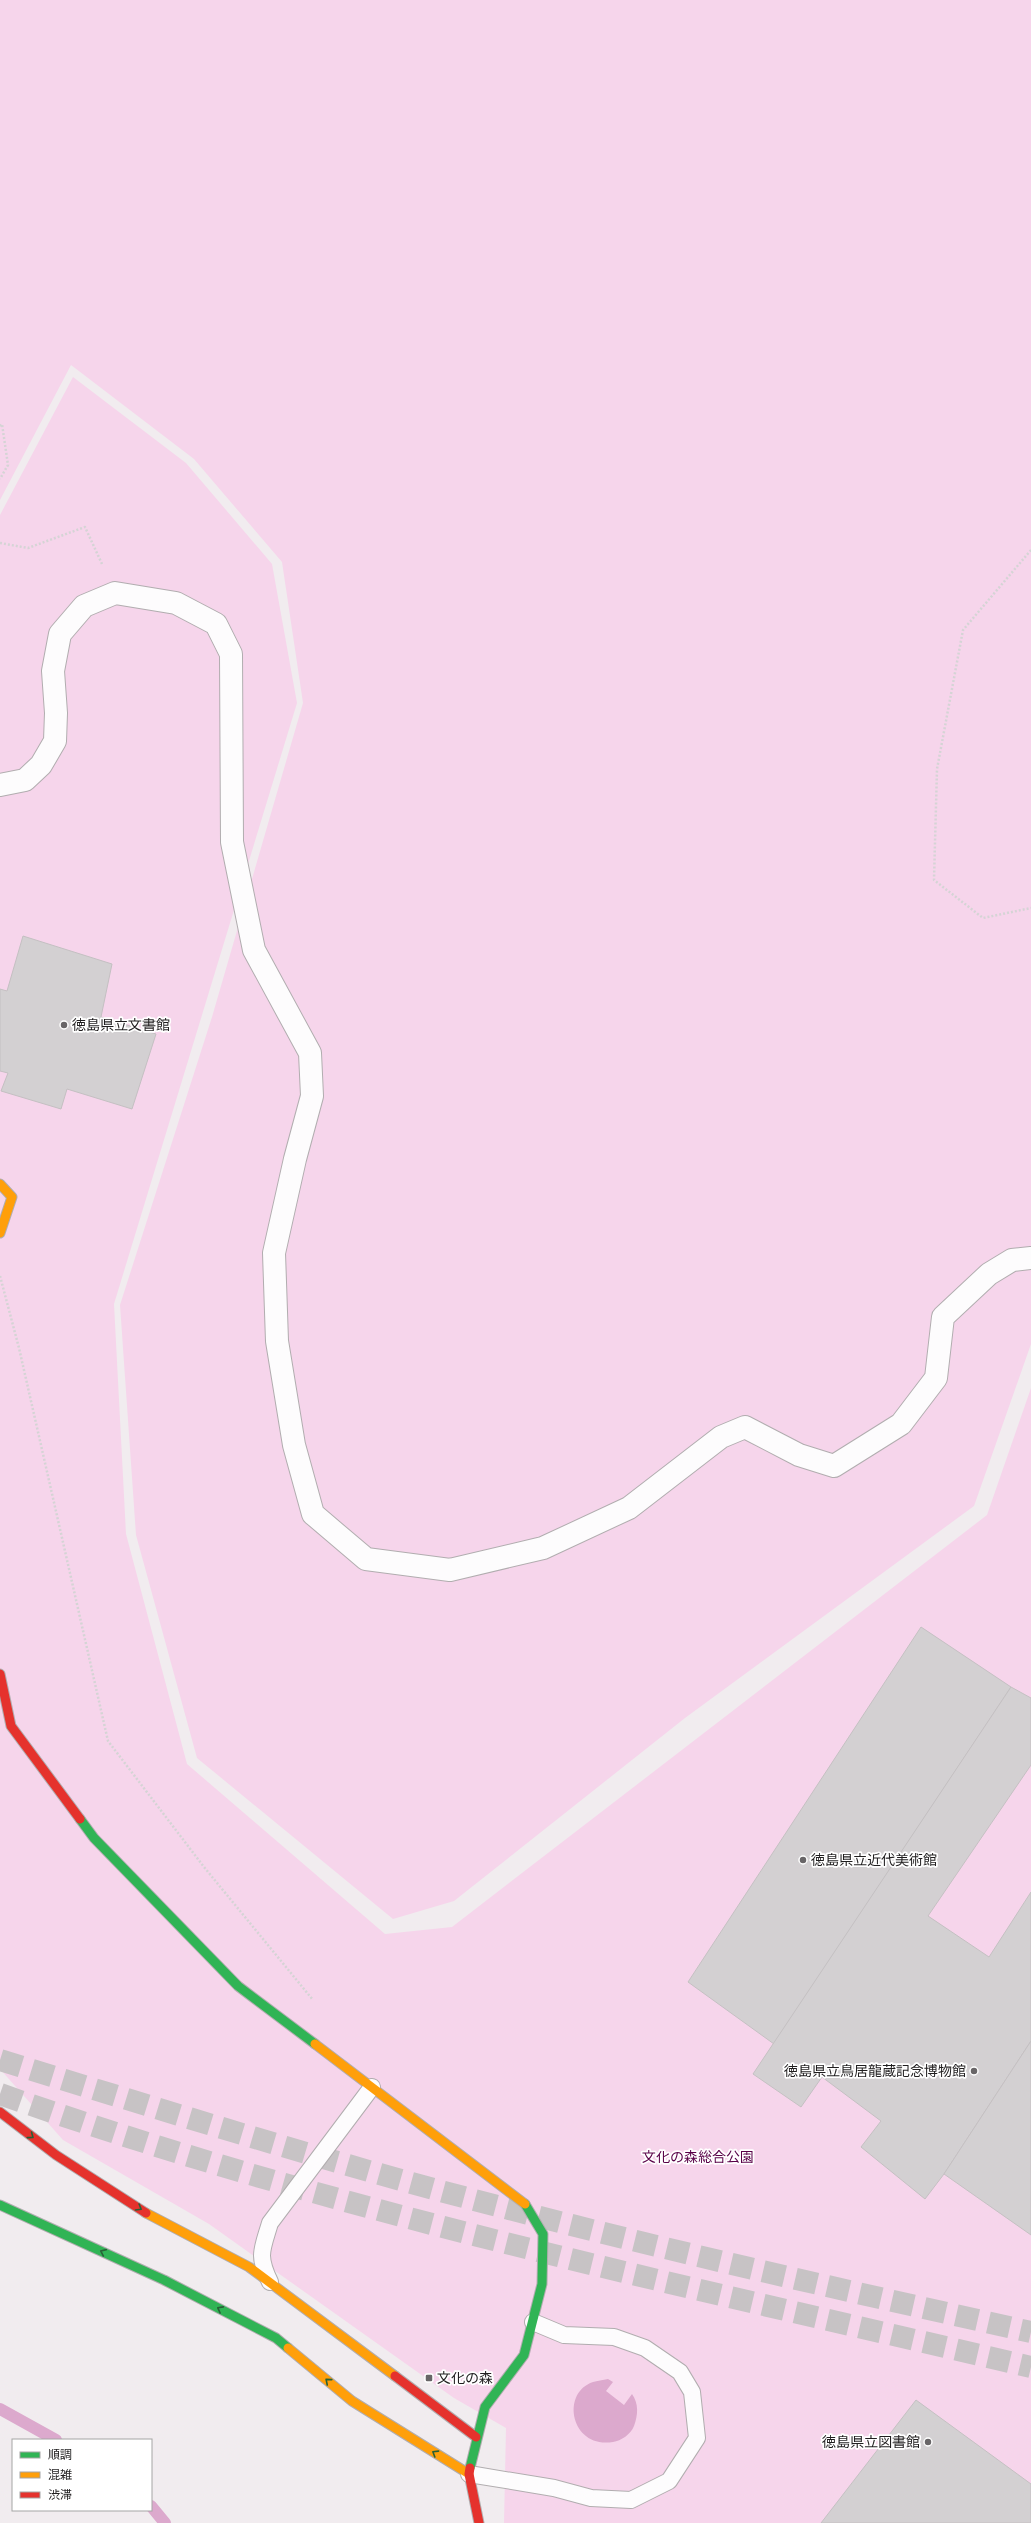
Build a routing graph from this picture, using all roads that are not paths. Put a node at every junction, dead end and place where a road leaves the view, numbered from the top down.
1 (0, 785) edge
2 (0, 1184) edge
3 (0, 1233) edge
4 (1031, 1258) edge
5 (0, 1674) edge
6 (5, 1725) edge
7 (372, 2087) junction
8 (0, 2112) edge
9 (0, 2205) edge
10 (533, 2322) junction
11 (476, 2437) junction
12 (468, 2474) junction
13 (479, 2523) edge

1 - 4 street
2 - 3 main road
5 - 6 main road
6 - 7 main road
7 - 10 main road
7 - 11 lane
8 -> 11 main road
12 -> 9 main road
10 - 11 main road
10 - 12 lane
11 - 12 main road
12 - 13 main road

